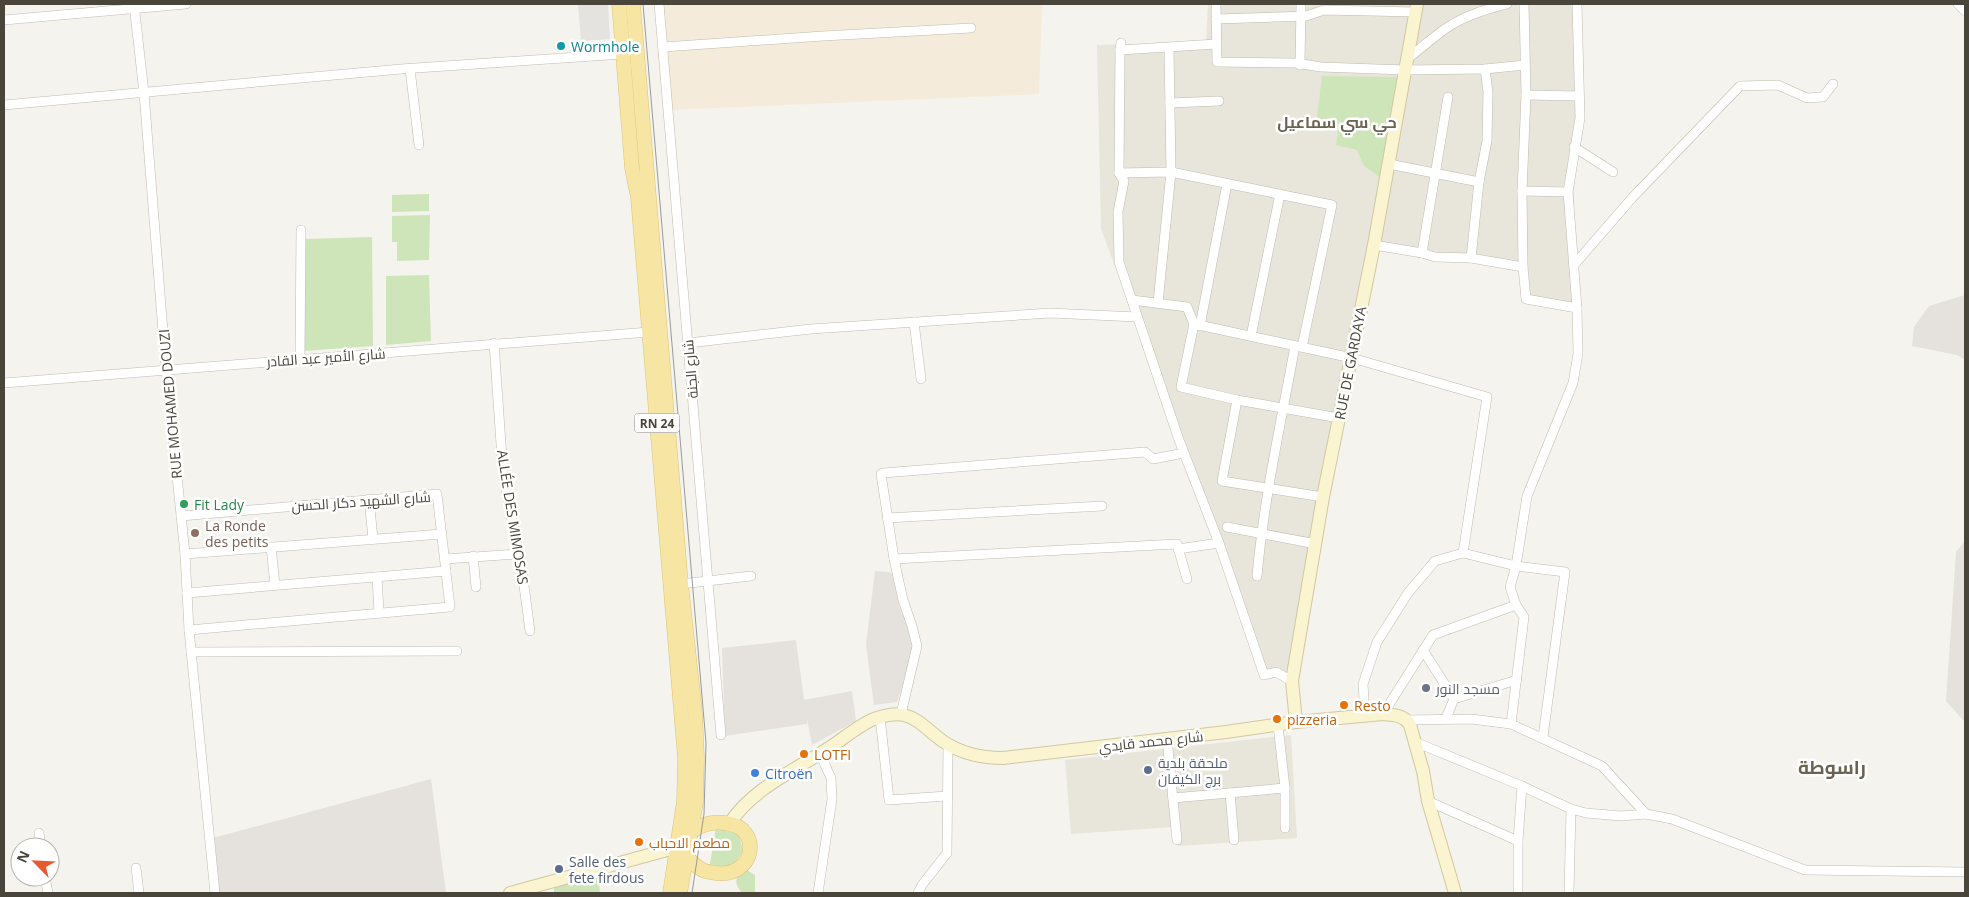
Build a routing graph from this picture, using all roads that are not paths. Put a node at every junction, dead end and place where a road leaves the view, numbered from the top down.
1 (93, 4) edge
2 (121, 4) edge
3 (186, 4) edge
4 (619, 4) edge
5 (633, 4) edge
6 (659, 4) edge
7 (1216, 4) edge
8 (1300, 4) edge
9 (1507, 4) edge
10 (1524, 4) edge
11 (1577, 4) edge
12 (1958, 4) edge
13 (134, 6) edge
14 (1324, 7) edge
15 (1372, 7) edge
16 (1416, 8) edge
17 (1965, 11) edge
18 (1301, 16) junction
19 (1216, 18) junction
20 (4, 20) edge
21 (970, 28) dead end
22 (1216, 44) junction
23 (663, 47) junction
24 (1169, 48) junction
25 (623, 54) junction
26 (1406, 64) junction
27 (1300, 65) junction
28 (1525, 65) junction
29 (1485, 68) junction
30 (410, 69) junction
31 (1833, 84) dead end
32 (144, 93) junction
33 (1526, 95) junction
34 (1579, 96) junction
35 (1448, 97) dead end
36 (1219, 101) dead end
37 (1170, 103) junction
38 (4, 104) edge
39 (419, 145) dead end
40 (1574, 147) junction
41 (1389, 164) junction
42 (1171, 172) junction
43 (1434, 172) junction
44 (1613, 172) dead end
45 (1119, 173) junction
46 (1479, 182) junction
47 (1228, 184) junction
48 (1522, 191) junction
49 (1568, 192) junction
50 (1280, 194) junction
51 (301, 230) dead end
52 (1374, 245) junction
53 (1422, 253) junction
54 (1471, 258) junction
55 (1574, 265) junction
56 (1523, 267) junction
57 (1132, 300) junction
58 (1158, 303) junction
59 (1577, 308) junction
60 (1138, 317) junction
61 (914, 322) junction
62 (1197, 325) junction
63 (649, 332) junction
64 (1251, 336) junction
65 (688, 343) junction
66 (494, 344) junction
67 (1299, 346) junction
68 (1352, 358) junction
69 (300, 359) junction
70 (166, 369) junction
71 (921, 379) dead end
72 (4, 384) edge
73 (1237, 400) junction
74 (1284, 408) junction
75 (1339, 418) junction
76 (1184, 453) junction
77 (1268, 489) junction
78 (1323, 497) junction
79 (369, 499) junction
80 (1102, 506) dead end
81 (181, 516) junction
82 (887, 518) junction
83 (1227, 527) dead end
84 (442, 534) junction
85 (1261, 534) junction
86 (373, 539) junction
87 (1219, 543) junction
88 (1316, 544) junction
89 (271, 547) junction
90 (1178, 549) junction
91 (1463, 553) junction
92 (185, 554) junction
93 (518, 554) junction
94 (473, 556) junction
95 (445, 559) junction
96 (894, 559) junction
97 (1516, 566) junction
98 (446, 571) junction
99 (751, 576) dead end
100 (1257, 576) dead end
101 (377, 577) junction
102 (1187, 579) dead end
103 (707, 582) junction
104 (681, 584) junction
105 (276, 586) junction
106 (476, 587) dead end
107 (187, 593) junction
108 (1516, 605) junction
109 (379, 613) junction
110 (189, 630) junction
111 (530, 631) dead end
112 (1423, 650) junction
113 (457, 651) dead end
114 (191, 652) junction
115 (1517, 680) junction
116 (1292, 681) junction
117 (1454, 699) junction
118 (901, 714) junction
119 (1383, 714) junction
120 (1365, 715) junction
121 (880, 718) junction
122 (1446, 718) junction
123 (1407, 720) junction
124 (1296, 722) junction
125 (1511, 724) junction
126 (1278, 725) junction
127 (721, 735) dead end
128 (1543, 737) junction
129 (1167, 739) junction
130 (1414, 742) junction
131 (948, 744) junction
132 (820, 754) junction
133 (1522, 786) junction
134 (1285, 788) junction
135 (1230, 793) junction
136 (947, 796) junction
137 (1173, 798) junction
138 (751, 800) junction
139 (1428, 801) junction
140 (696, 802) junction
141 (1571, 809) junction
142 (1646, 814) junction
143 (714, 822) junction
144 (730, 823) junction
145 (1285, 828) dead end
146 (744, 830) junction
147 (38, 833) dead end
148 (690, 833) junction
149 (39, 837) edge
150 (1177, 840) dead end
151 (1234, 840) dead end
152 (1518, 840) junction
153 (681, 848) junction
154 (136, 868) dead end
155 (706, 872) junction
156 (1965, 872) edge
157 (681, 888) edge
158 (139, 893) edge
159 (215, 893) edge
160 (510, 893) edge
161 (670, 893) edge
162 (818, 893) edge
163 (918, 893) edge
164 (1455, 893) edge
165 (1518, 893) edge
166 (1569, 893) edge

1 - 2 street
3 - 13 street
4 - 25 main road, RN 24
5 - 104 main road, RN 24
6 - 23 street, شارع الجنة
7 - 19 street
8 - 18 street
9 - 26 street
10 - 28 street
11 - 34 street
12 - 17 street
13 - 20 street
13 - 32 street, RUE MOHAMED DOUZI
14 - 15 street
14 - 18 street
15 - 16 street
16 - 26 main road, RUE DE GARDAYA
18 - 19 street
18 - 27 street
19 - 22 street
21 - 23 street
22 - 24 street
22 - 27 street
23 - 65 street, شارع الجنة
24 - 37 street
24 - 45 street
25 - 30 street
25 - 63 main road, RN 24
26 - 27 street
26 - 29 street
26 - 41 main road, RUE DE GARDAYA
28 - 29 street
28 - 33 street
29 - 46 street
30 - 32 street
30 - 39 street
31 - 55 street
32 - 38 street
32 - 70 street, RUE MOHAMED DOUZI
33 - 34 street
33 - 48 street
34 - 40 street
35 - 43 street
36 - 37 street
37 - 42 street
40 - 44 street
40 - 49 street
41 - 43 street
41 - 52 main road, RUE DE GARDAYA
42 - 45 street
42 - 47 street
42 - 58 street
43 - 46 street
43 - 53 street
45 - 57 street
46 - 54 street
47 - 50 street
47 - 62 street
48 - 49 street
48 - 56 street
49 - 55 street
50 - 64 street
50 - 67 street
51 - 69 street
52 - 53 street
52 - 68 main road, RUE DE GARDAYA
53 - 54 street
54 - 56 street
55 - 59 street
56 - 59 street
57 - 58 street
57 - 60 street
58 - 62 street
59 - 97 street
60 - 61 street
60 - 76 street
61 - 65 street
61 - 71 street
62 - 64 street
62 - 73 street
63 - 66 street, شارع الأمير عبد القادر
63 - 153 main road, RN 24
64 - 67 street
65 - 103 street, شارع الجنة
66 - 69 street, شارع الأمير عبد القادر
66 - 93 street, ALLÉE DES MIMOSAS
67 - 68 street
67 - 74 street
68 - 75 main road, RUE DE GARDAYA
68 - 91 street
69 - 70 street, شارع الأمير عبد القادر
70 - 72 street, شارع الأمير عبد القادر
70 - 81 street, RUE MOHAMED DOUZI
73 - 74 street
73 - 77 street
74 - 75 street
74 - 77 street
75 - 78 main road, RUE DE GARDAYA
76 - 82 street
76 - 87 street
77 - 78 street
77 - 85 street
78 - 88 main road, RUE DE GARDAYA
79 - 81 street, شارع الشهيد دكار الحسن
79 - 84 street, شارع الشهيد دكار الحسن
79 - 86 street
80 - 82 street
81 - 92 street, RUE MOHAMED DOUZI
82 - 96 street
83 - 85 street
84 - 86 street
84 - 95 street, شارع الشهيد دكار الحسن
85 - 88 street
85 - 100 street
86 - 89 street
87 - 90 street
87 - 116 street
88 - 116 main road, RUE DE GARDAYA
89 - 92 street
89 - 105 street
90 - 96 street
90 - 102 street
91 - 97 street
91 - 120 street
92 - 107 street, RUE MOHAMED DOUZI
93 - 94 street
93 - 111 street, ALLÉE DES MIMOSAS
94 - 95 street
94 - 106 street
95 - 98 street, شارع الشهيد دكار الحسن
96 - 118 street
97 - 108 street
97 - 128 street
98 - 101 street
98 - 109 street, شارع الشهيد دكار الحسن
99 - 103 street
101 - 105 street
101 - 109 street
103 - 104 street
103 - 127 street, شارع الجنة
104 - 140 main road, RN 24
105 - 107 street
107 - 110 street, RUE MOHAMED DOUZI
108 - 112 street
108 - 115 street
109 - 110 street, شارع الشهيد دكار الحسن
110 - 114 street, RUE MOHAMED DOUZI
112 - 117 street
112 - 119 street
113 - 114 street
114 - 159 street, RUE MOHAMED DOUZI
115 - 117 street
115 - 125 street
116 - 124 main road, RUE DE GARDAYA
117 - 122 street
118 - 121 main road
118 - 131 main road, شارع محمد قايدي
119 - 120 main road, شارع محمد قايدي
119 - 123 main road, شارع محمد قايدي
120 - 124 main road, شارع محمد قايدي
121 - 132 main road
121 - 136 street
122 - 123 street
122 - 125 street
123 - 130 main road
124 - 126 main road, شارع محمد قايدي
125 - 128 street
126 - 129 main road, شارع محمد قايدي
126 - 134 street
128 - 142 street
129 - 131 main road, شارع محمد قايدي
129 - 137 street
130 - 133 street
130 - 139 main road
131 - 136 street
132 - 138 main road
132 - 162 street
133 - 141 street
133 - 152 street
134 - 135 street
134 - 145 street
135 - 137 street
135 - 151 street
136 - 163 street
137 - 150 street
138 - 144 main road
138 - 146 main road
139 - 152 street
139 - 164 main road
140 - 143 main road
140 - 148 main road, RN 24
141 - 142 street
141 - 166 street
142 - 156 street
143 - 144 main road
143 - 148 main road
144 - 146 main road
146 - 155 main road
147 - 149 street
148 - 153 main road
152 - 165 street
153 - 155 main road
153 - 157 main road, RN 24
153 - 160 main road
153 - 161 main road, RN 24
154 - 158 street
155 - 157 main road

